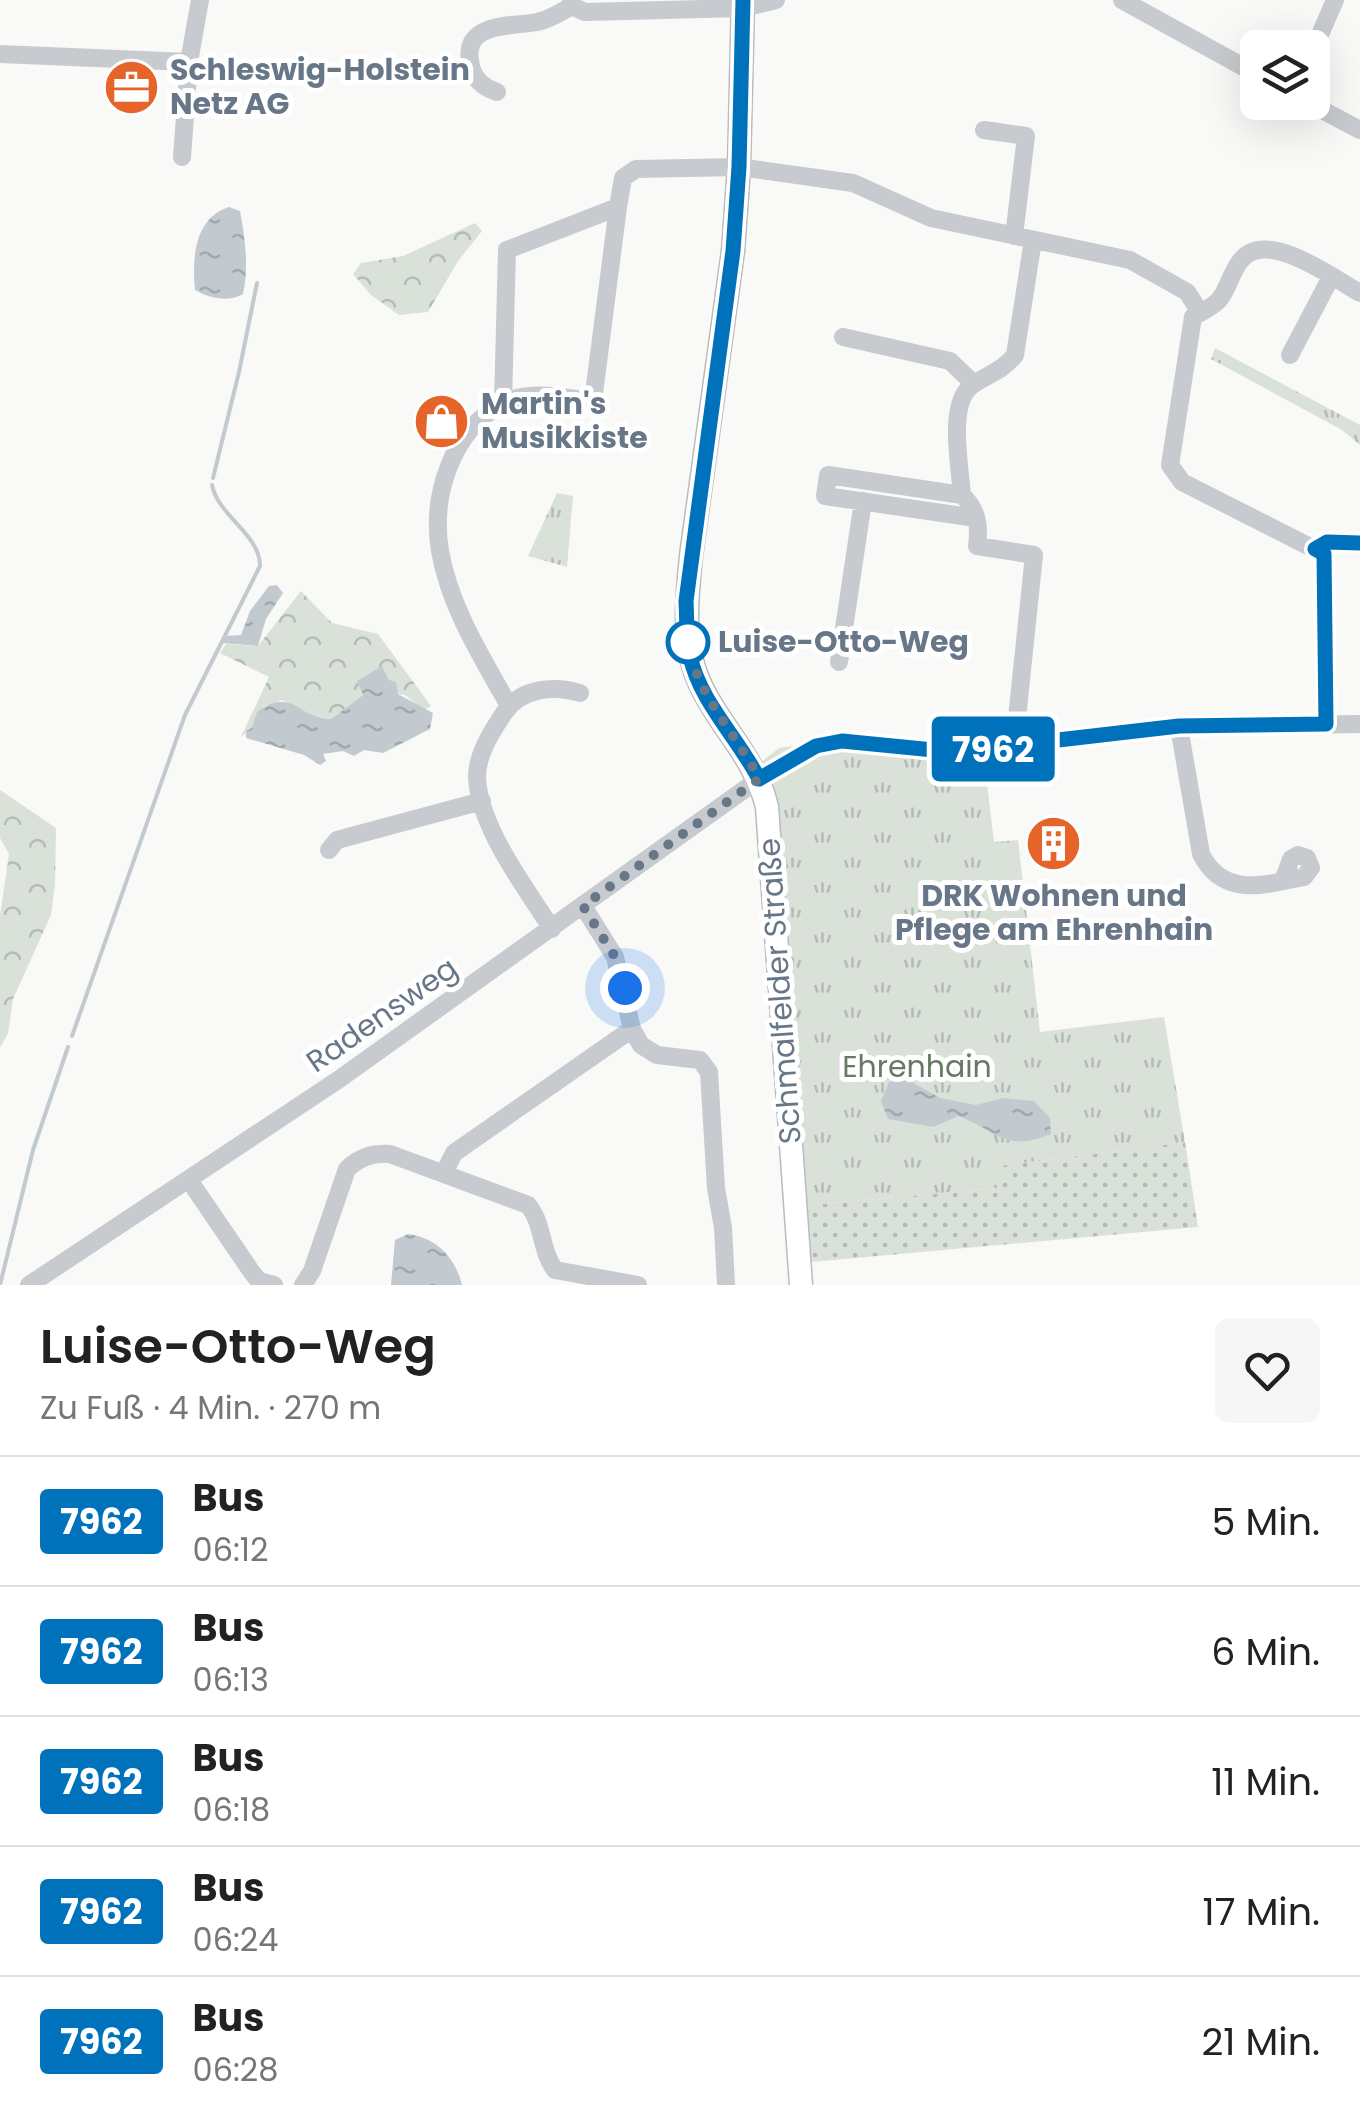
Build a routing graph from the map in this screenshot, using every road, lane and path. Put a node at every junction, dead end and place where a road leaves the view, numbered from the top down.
1 (200, 0) edge
2 (776, 0) edge
3 (1122, 0) edge
4 (1335, 0) edge
5 (572, 3) edge
6 (743, 4) edge
7 (1322, 30) edge
8 (0, 54) edge
9 (190, 62) junction
10 (1240, 65) edge
11 (498, 92) dead end
12 (1330, 114) edge
13 (984, 130) dead end
14 (1360, 130) edge
15 (182, 157) dead end
16 (739, 167) junction
17 (618, 207) junction
18 (1014, 236) junction
19 (1033, 240) junction
20 (1332, 277) junction
21 (1360, 293) edge
22 (1200, 312) junction
23 (842, 337) dead end
24 (1290, 355) dead end
25 (974, 384) junction
26 (503, 402) junction
27 (962, 495) junction
28 (863, 501) junction
29 (976, 518) junction
30 (1360, 543) edge
31 (1315, 549) junction
32 (839, 662) dead end
33 (580, 693) dead end
34 (509, 706) junction
35 (1326, 724) junction
36 (1360, 724) edge
37 (1179, 726) junction
38 (1014, 746) junction
39 (759, 779) junction
40 (482, 800) junction
41 (329, 850) dead end
42 (1283, 881) dead end
43 (583, 906) junction
44 (552, 928) junction
45 (632, 1029) junction
46 (444, 1173) junction
47 (189, 1180) junction
48 (29, 1285) edge
49 (274, 1285) edge
50 (303, 1285) edge
51 (638, 1285) edge
52 (726, 1285) edge
53 (801, 1285) edge

1 - 9 street
2 - 6 street
3 - 10 street
4 - 7 street
5 - 6 street
5 - 11 street
6 - 16 main road, Schmalfelder Straße
8 - 9 street
9 - 15 street
12 - 14 street
13 - 18 street
16 - 17 street
16 - 18 street
16 - 39 main road, Schmalfelder Straße
17 - 26 street
17 - 26 street
18 - 19 street
19 - 22 street
19 - 25 street
20 - 21 street
20 - 22 street
20 - 24 street
22 - 31 street
23 - 25 street
25 - 27 street
26 - 34 street
27 - 28 street
27 - 29 street
28 - 29 street
28 - 32 street
29 - 38 street
30 - 31 street
31 - 35 street
33 - 34 street
34 - 40 street
35 - 36 street, Radensweg
35 - 37 street, Radensweg
37 - 38 street, Radensweg
37 - 42 street
38 - 39 street, Radensweg
39 - 43 street, Radensweg
39 - 53 main road, Schmalfelder Straße
40 - 41 street
40 - 44 street
43 - 44 street, Radensweg
43 - 45 street
44 - 47 street, Radensweg
45 - 46 street
45 - 52 street
46 - 50 street
46 - 51 street
47 - 48 street, Radensweg
47 - 49 street

